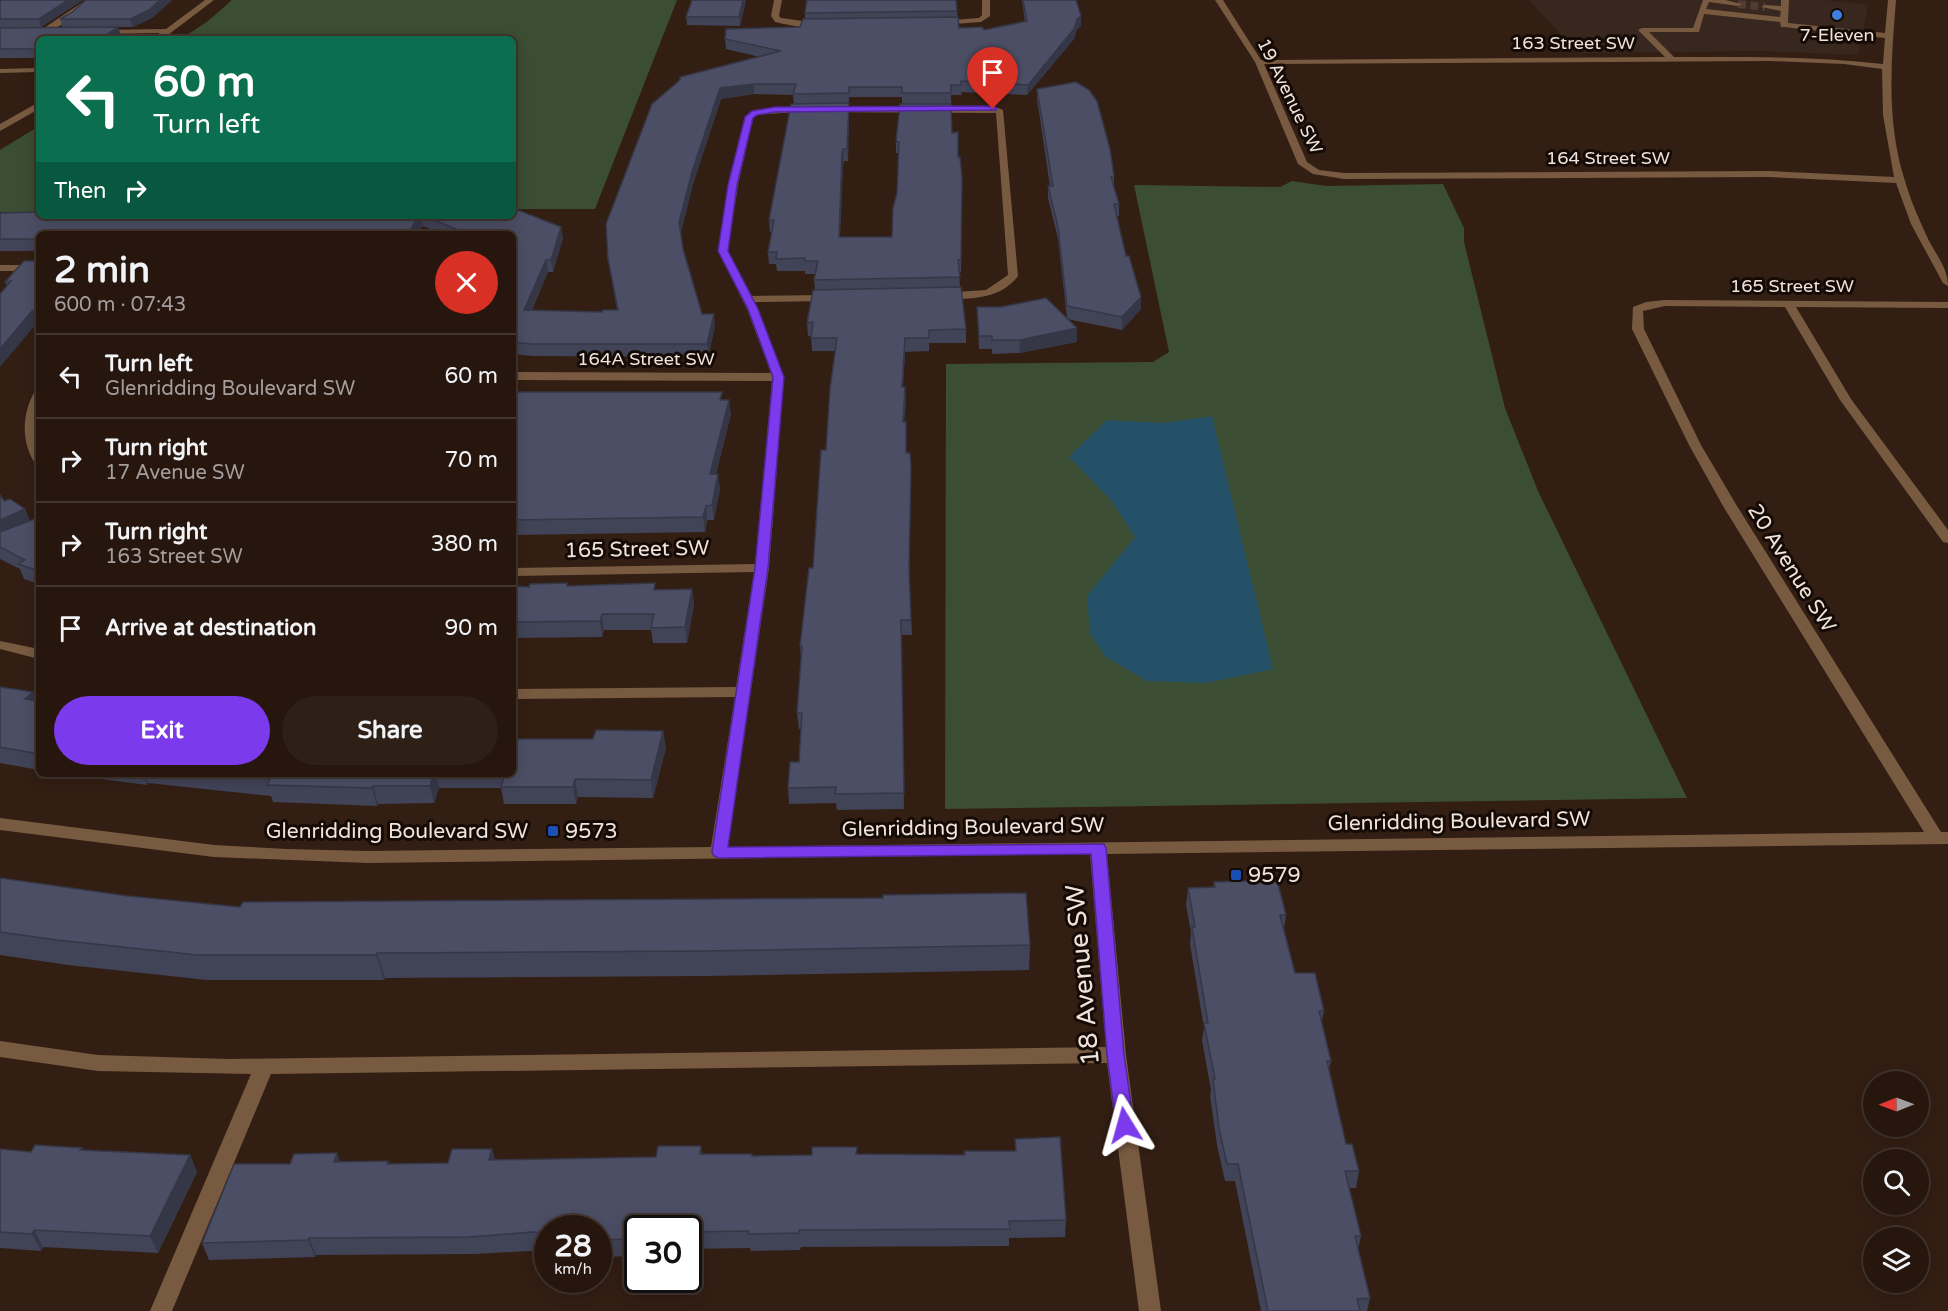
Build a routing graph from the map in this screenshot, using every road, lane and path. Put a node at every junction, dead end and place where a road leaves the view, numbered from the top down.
1 (91, 0) edge
2 (210, 0) edge
3 (778, 0) edge
4 (987, 0) edge
5 (1219, 0) edge
6 (1708, 0) edge
7 (1892, 0) edge
8 (1738, 4) dead end
9 (1784, 4) edge
10 (1765, 7) tunnel mouth
11 (1701, 11) junction
12 (1783, 20) junction
13 (925, 23) edge
14 (833, 24) edge
15 (168, 31) junction
16 (32, 32) edge
17 (42, 32) junction
18 (65, 32) edge
19 (88, 32) edge
20 (160, 36) edge
21 (1889, 36) junction
22 (1671, 59) junction
23 (1259, 62) junction
24 (1887, 67) junction
25 (36, 70) edge
26 (0, 71) edge
27 (36, 107) edge
28 (0, 116) edge
29 (19, 116) junction
30 (0, 128) edge
31 (1316, 172) joint
32 (1900, 180) junction
33 (0, 268) edge
34 (36, 268) edge
35 (1948, 283) edge
36 (925, 296) edge
37 (842, 298) edge
38 (748, 299) junction
39 (1789, 303) junction
40 (1948, 305) edge
41 (1637, 309) joint
42 (516, 376) edge
43 (778, 377) junction
44 (36, 401) edge
45 (36, 454) edge
46 (1948, 539) edge
47 (762, 568) junction
48 (516, 572) edge
49 (0, 645) edge
50 (36, 653) edge
51 (744, 692) junction
52 (516, 694) edge
53 (0, 824) edge
54 (1942, 838) edge
55 (1098, 848) junction
56 (719, 852) junction
57 (0, 1049) edge
58 (1116, 1055) junction
59 (264, 1067) junction
60 (161, 1311) edge
61 (1150, 1311) edge

1 - 17 street
2 - 15 street
3 - 14 street
4 - 13 street
5 - 23 street, 19 Avenue SW
6 - 8 street
6 - 11 street
7 - 21 street
9 - 10 street
9 - 12 street
11 - 12 street
11 - 22 street
12 - 21 street
15 - 19 street
15 - 20 street
16 - 17 street
17 - 18 street
21 - 24 street
22 - 23 street, 163 Street SW
22 - 24 street, 163 Street SW
23 - 31 street, 19 Avenue SW
24 - 32 street
25 - 26 street
27 - 29 street
28 - 29 street
29 - 30 street
31 - 32 street, 164 Street SW
32 - 35 street
33 - 34 street
36 - 38 street
37 - 38 street
38 - 43 street
39 - 40 street, 165 Street SW
39 - 41 street, 165 Street SW
39 - 46 street
41 - 54 street, 20 Avenue SW
42 - 43 street, 164A Street SW
43 - 47 street
44 - 45 street
47 - 48 street, 165 Street SW
47 - 51 street
49 - 50 street
51 - 52 street
51 - 56 street
53 - 56 street, Glenridding Boulevard SW
54 - 55 street, Glenridding Boulevard SW
55 - 56 street, Glenridding Boulevard SW
55 - 58 street, 18 Avenue SW
57 - 59 street
58 - 59 street
58 - 61 street, 18 Avenue SW
59 - 60 street

